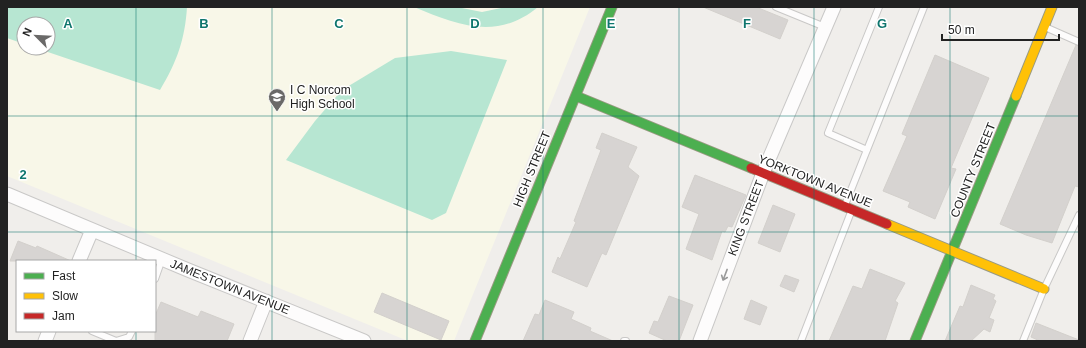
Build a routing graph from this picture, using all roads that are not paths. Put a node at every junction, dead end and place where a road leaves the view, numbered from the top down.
1 (612, 7) edge
2 (776, 7) edge
3 (834, 7) edge
4 (879, 7) edge
5 (924, 7) edge
6 (1052, 7) edge
7 (825, 27) junction
8 (1044, 27) junction
9 (1079, 42) edge
10 (576, 96) junction
11 (867, 150) junction
12 (763, 173) junction
13 (7, 194) edge
14 (848, 208) junction
15 (1079, 214) edge
16 (92, 230) junction
17 (953, 252) junction
18 (162, 259) junction
19 (79, 260) edge
20 (156, 276) edge
21 (1044, 289) junction
22 (266, 301) junction
23 (94, 332) edge
24 (132, 332) edge
25 (250, 341) edge
26 (364, 341) edge
27 (474, 341) edge
28 (700, 341) edge
29 (801, 341) edge
30 (915, 341) edge
31 (1023, 341) edge

1 - 10 street, HIGH STREET
2 - 7 lane
3 - 7 street, KING STREET
4 - 11 lane
5 - 11 lane
6 - 8 street, COUNTY STREET
7 - 12 street, KING STREET
8 - 9 lane
8 - 17 street, COUNTY STREET
10 - 12 street, YORKTOWN AVENUE
10 - 27 street, HIGH STREET
11 - 14 lane
12 - 14 street, YORKTOWN AVENUE
12 -> 28 street, KING STREET
13 - 16 street, JAMESTOWN AVENUE
14 - 17 street, YORKTOWN AVENUE
14 - 29 lane
15 - 21 lane
16 - 18 street, JAMESTOWN AVENUE
16 - 19 street
17 - 21 street, YORKTOWN AVENUE
17 - 30 street, COUNTY STREET
18 - 20 lane
18 - 22 street, JAMESTOWN AVENUE
21 - 31 lane
22 - 25 street
22 - 26 street, JAMESTOWN AVENUE
23 - 24 lane

